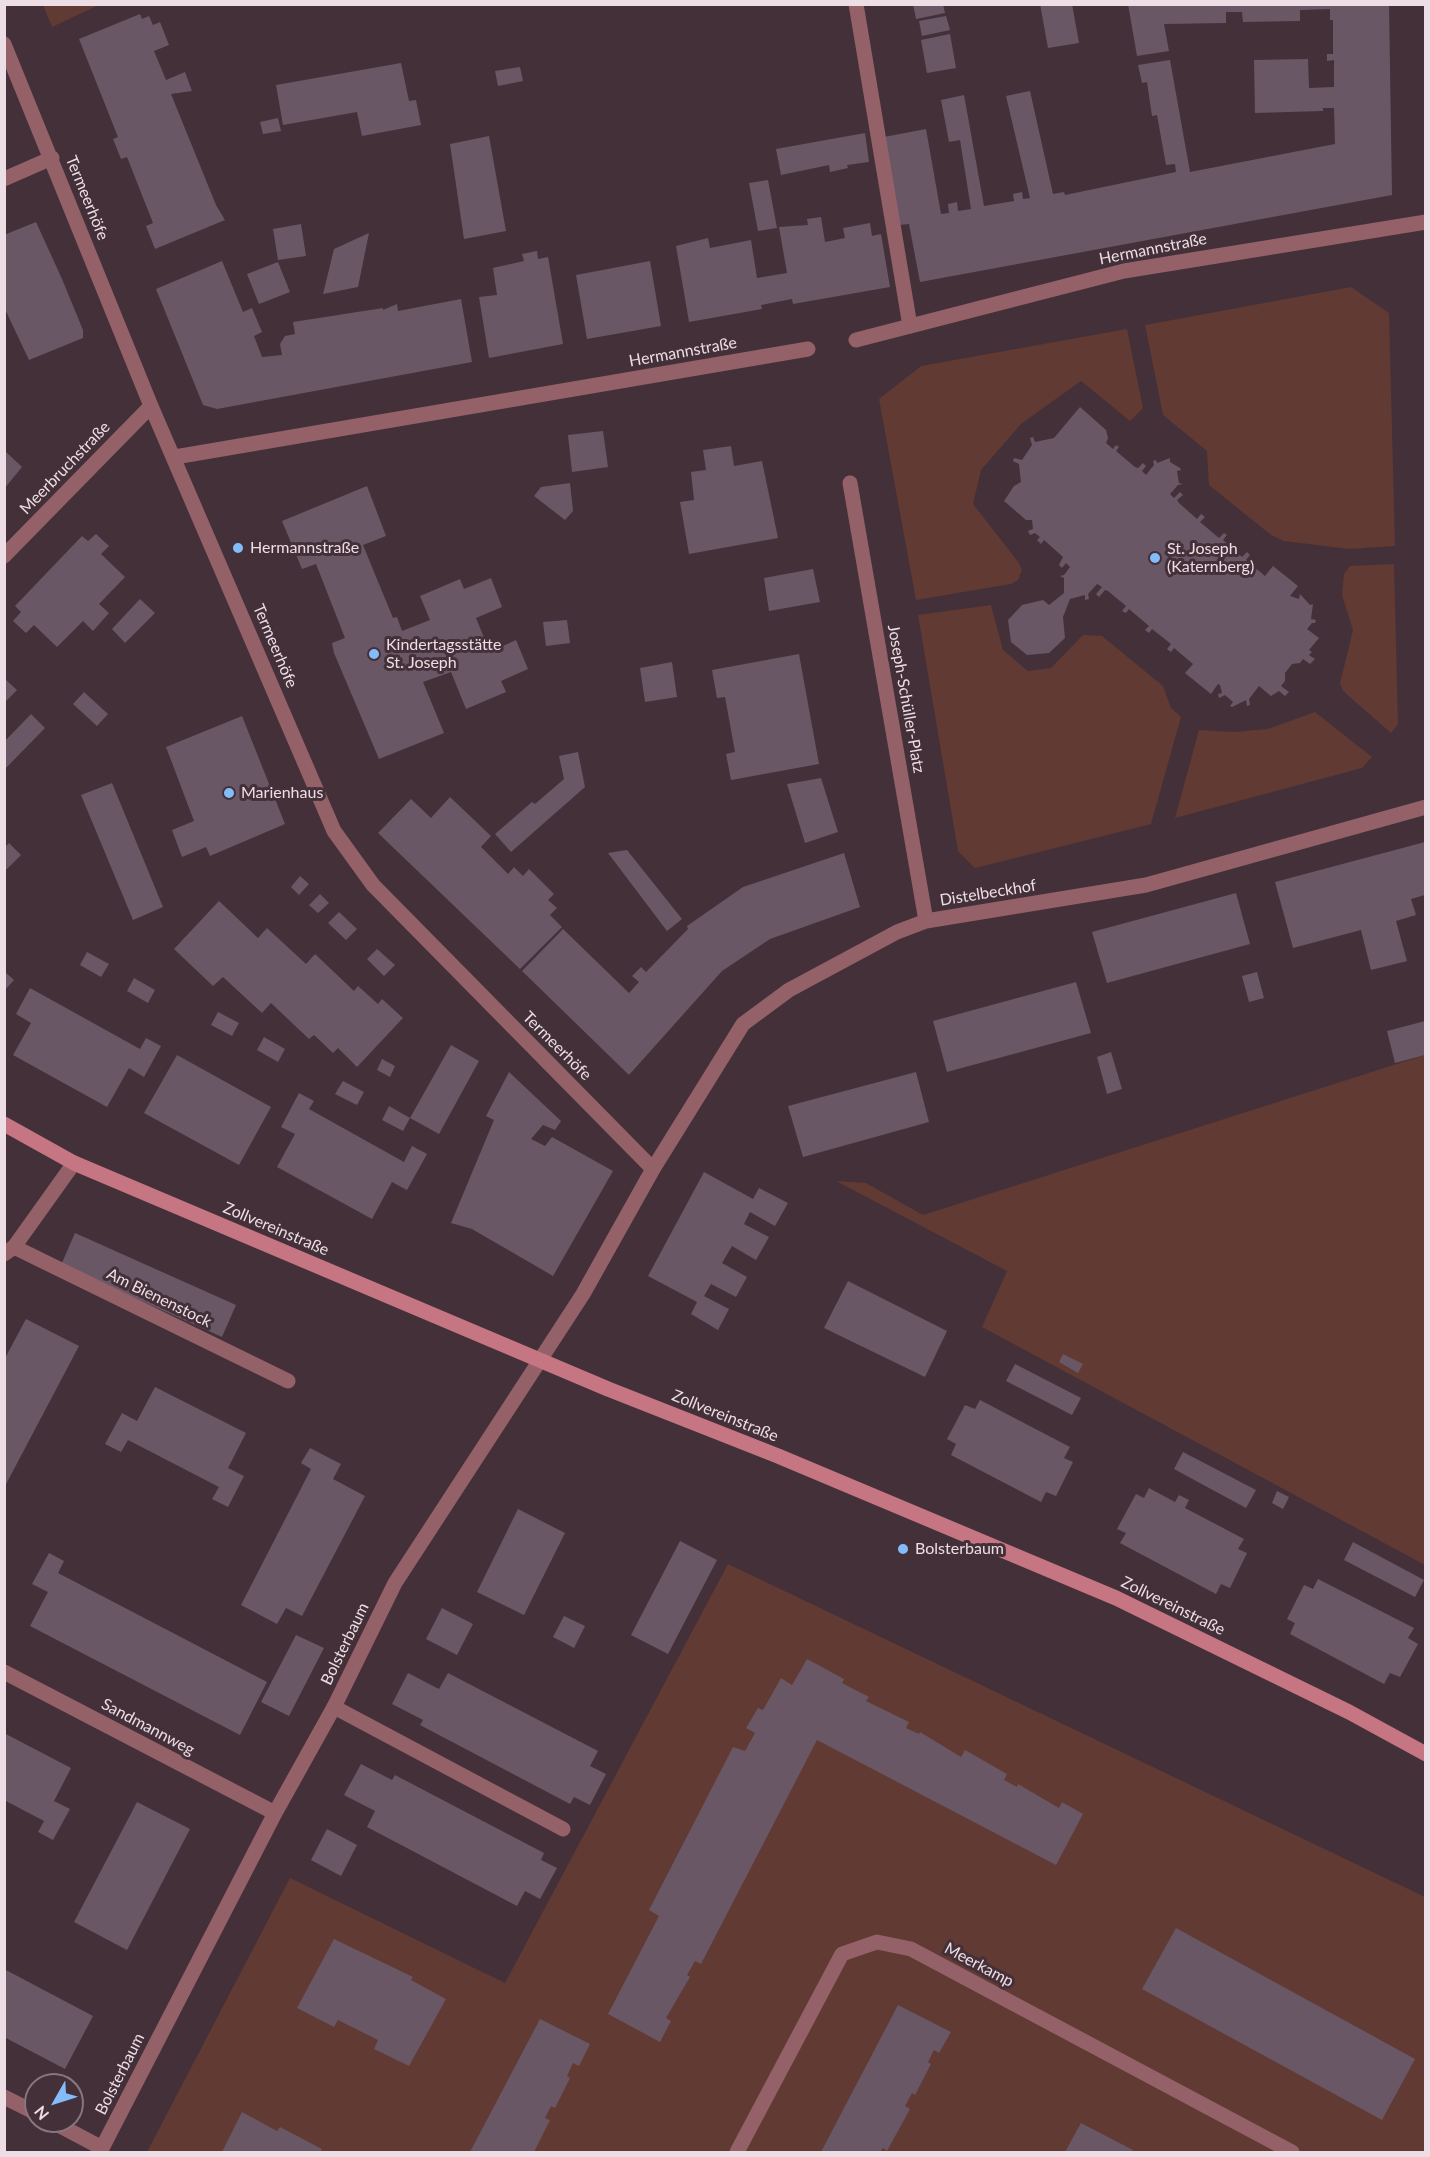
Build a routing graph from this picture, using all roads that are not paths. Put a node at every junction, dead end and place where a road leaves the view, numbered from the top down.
1 (856, 4) edge
2 (4, 44) edge
3 (52, 158) junction
4 (4, 179) edge
5 (1425, 222) edge
6 (910, 326) junction
7 (856, 340) dead end
8 (808, 349) dead end
9 (151, 406) junction
10 (175, 457) junction
11 (850, 483) dead end
12 (4, 556) edge
13 (1425, 807) edge
14 (926, 921) junction
15 (4, 1124) edge
16 (74, 1162) junction
17 (653, 1169) junction
18 (10, 1251) edge
19 (541, 1360) junction
20 (288, 1381) dead end
21 (4, 1672) edge
22 (334, 1707) junction
23 (1425, 1754) edge
24 (274, 1813) junction
25 (563, 1829) dead end
26 (4, 2097) edge
27 (24, 2107) edge
28 (72, 2133) edge
29 (101, 2150) edge
30 (737, 2152) edge
31 (1292, 2152) edge

1 - 6 street
2 - 3 street, Termeerhöfe
3 - 4 street
3 - 9 street, Termeerhöfe
5 - 6 street, Hermannstraße
6 - 7 street, Hermannstraße
8 - 10 street, Hermannstraße
9 - 10 street, Termeerhöfe
9 - 12 street, Meerbruchstraße
10 - 17 street, Termeerhöfe
11 - 14 street, Joseph-Schüller-Platz
13 - 14 street, Distelbeckhof
14 - 17 street, Distelbeckhof
15 - 16 main road, Zollvereinstraße
16 - 18 street, Am Bienenstock
16 - 19 main road, Zollvereinstraße
17 - 19 street, Bolsterbaum
18 - 20 street, Am Bienenstock
19 - 22 street, Bolsterbaum
19 - 23 main road, Zollvereinstraße
21 - 24 street, Sandmannweg
22 - 24 street, Bolsterbaum
22 - 25 street
24 - 29 street, Bolsterbaum
26 - 27 street
28 - 29 street
30 - 31 street, Meerkamp

